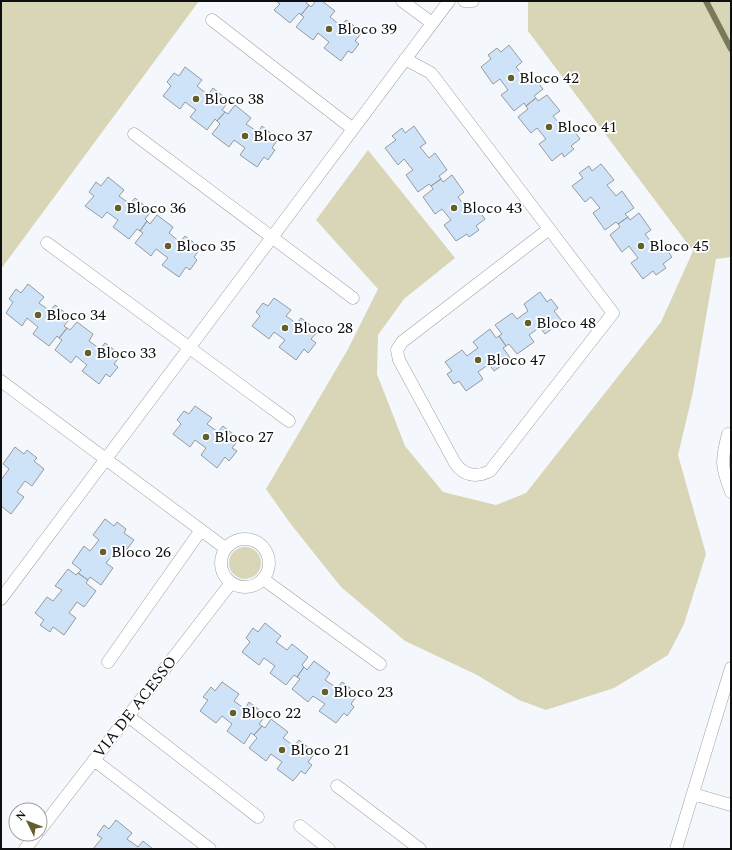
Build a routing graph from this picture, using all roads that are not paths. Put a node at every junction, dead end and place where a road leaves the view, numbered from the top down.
1 (402, 1) edge
2 (449, 1) edge
3 (464, 1) edge
4 (473, 1) edge
5 (212, 20) dead end
6 (432, 23) junction
7 (405, 59) junction
8 (353, 129) junction
9 (134, 134) dead end
10 (549, 228) junction
11 (272, 238) junction
12 (47, 243) dead end
13 (353, 298) dead end
14 (189, 348) junction
15 (1, 381) edge
16 (289, 421) dead end
17 (728, 434) dead end
18 (106, 459) junction
19 (731, 492) edge
20 (201, 530) junction
21 (225, 548) junction
22 (263, 579) junction
23 (231, 583) junction
24 (1, 598) edge
25 (108, 662) dead end
26 (380, 664) dead end
27 (731, 668) edge
28 (128, 716) junction
29 (94, 760) junction
30 (337, 786) dead end
31 (693, 794) junction
32 (731, 806) edge
33 (258, 817) dead end
34 (48, 820) edge
35 (300, 826) dead end
36 (210, 849) edge
37 (329, 849) edge
38 (420, 849) edge
39 (676, 849) edge

1 - 6 lane
2 - 6 lane
3 - 4 lane
5 - 8 lane
6 - 7 lane
7 - 8 lane
7 - 10 lane
8 - 11 lane
9 - 11 lane
10 - 10 lane
11 - 13 lane
11 - 14 lane
12 - 14 lane
14 - 16 lane
14 - 18 lane
15 - 18 lane
17 - 19 lane
18 - 20 lane
18 - 24 lane
20 - 21 lane
20 - 25 lane
21 - 22 lane
21 - 23 lane
22 - 23 lane
22 - 26 lane
23 - 28 lane, VIA DE ACESSO
27 - 31 lane
28 - 29 lane, VIA DE ACESSO
28 - 33 lane
29 - 34 lane, VIA DE ACESSO
29 - 36 lane
30 - 38 lane
31 - 32 lane
31 - 39 lane
35 - 37 lane

